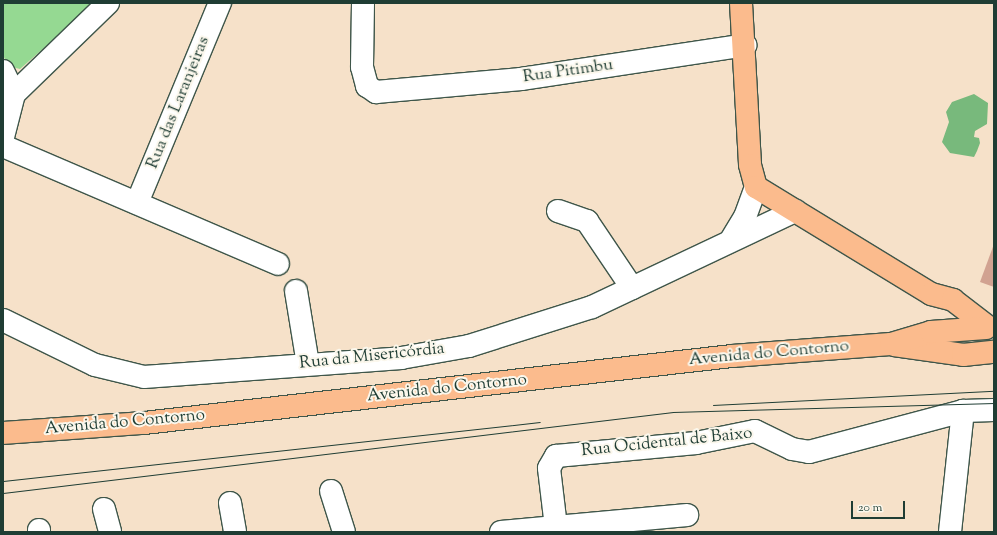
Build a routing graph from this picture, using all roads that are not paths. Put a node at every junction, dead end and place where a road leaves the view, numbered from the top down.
1 (108, 3) edge
2 (363, 3) edge
3 (741, 3) edge
4 (217, 4) edge
5 (745, 45) junction
6 (3, 71) edge
7 (14, 94) junction
8 (3, 137) edge
9 (3, 146) edge
10 (756, 187) junction
11 (137, 203) junction
12 (558, 211) dead end
13 (795, 211) junction
14 (731, 240) junction
15 (278, 264) dead end
16 (632, 288) junction
17 (296, 291) dead end
18 (936, 296) junction
19 (3, 320) edge
20 (989, 324) edge
21 (931, 332) junction
22 (891, 344) junction
23 (994, 349) edge
24 (994, 352) edge
25 (308, 364) junction
26 (994, 410) edge
27 (963, 411) junction
28 (3, 433) edge
29 (331, 491) dead end
30 (230, 503) dead end
31 (104, 509) dead end
32 (687, 516) dead end
33 (556, 527) junction
34 (110, 532) edge
35 (235, 532) edge
36 (344, 532) edge
37 (501, 532) edge
38 (950, 532) edge

1 - 7 street
2 - 5 street, Rua Pitimbu
3 - 5 main road
4 - 11 street, Rua das Laranjeiras
5 - 10 main road
6 - 7 street
7 - 8 street
9 - 11 street
10 - 13 main road
10 - 14 street
11 - 15 street
12 - 16 street
13 - 14 street, Rua da Misericórdia
13 - 18 main road
14 - 16 street, Rua da Misericórdia
16 - 25 street, Rua da Misericórdia
17 - 25 street
18 - 20 main road
18 - 21 main road
19 - 25 street, Rua da Misericórdia
20 - 21 main road, Avenida do Contorno
20 - 23 main road
21 - 22 main road, Avenida do Contorno
22 - 24 main road, Avenida do Contorno
22 - 28 main road, Avenida do Contorno
26 - 27 street
27 - 33 street, Rua Ocidental de Baixo
27 - 38 street
29 - 36 street
30 - 35 street
31 - 34 street
32 - 33 street
33 - 37 street

